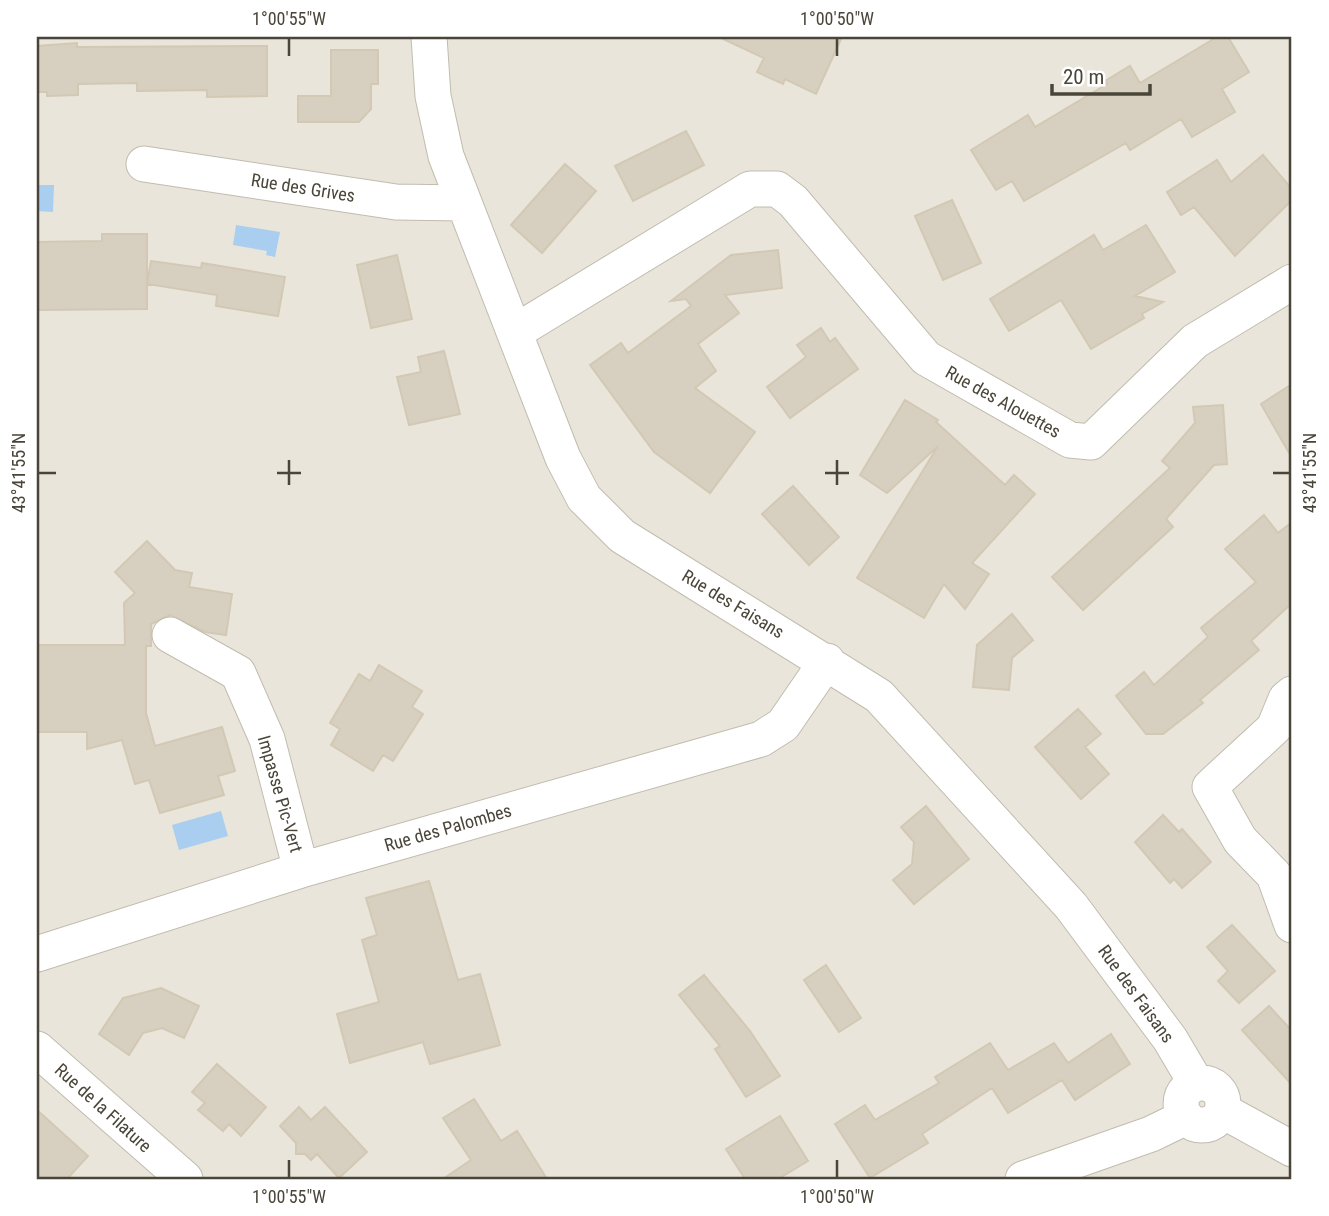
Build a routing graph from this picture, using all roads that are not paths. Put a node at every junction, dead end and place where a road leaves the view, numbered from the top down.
1 (429, 37) edge
2 (144, 164) dead end
3 (463, 203) junction
4 (1292, 282) edge
5 (515, 332) junction
6 (170, 635) dead end
7 (827, 661) junction
8 (1292, 694) edge
9 (301, 870) junction
10 (1292, 925) edge
11 (37, 954) edge
12 (37, 1049) edge
13 (1196, 1083) junction
14 (1223, 1111) junction
15 (1186, 1117) junction
16 (1292, 1149) edge
17 (171, 1175) edge
18 (1023, 1179) edge

1 - 3 street, Rue des Faisans
2 - 3 street, Rue des Grives
3 - 5 street, Rue des Faisans
4 - 5 street, Rue des Alouettes
5 - 7 street, Rue des Faisans
6 - 9 street, Impasse Pic-Vert
7 - 9 street, Rue des Palombes
7 - 13 street, Rue des Faisans
8 - 10 street
9 - 11 street, Rue des Palombes
12 - 17 street, Rue de la Filature
13 - 14 street
13 - 15 street
14 - 15 street
14 - 16 street
15 - 18 street

